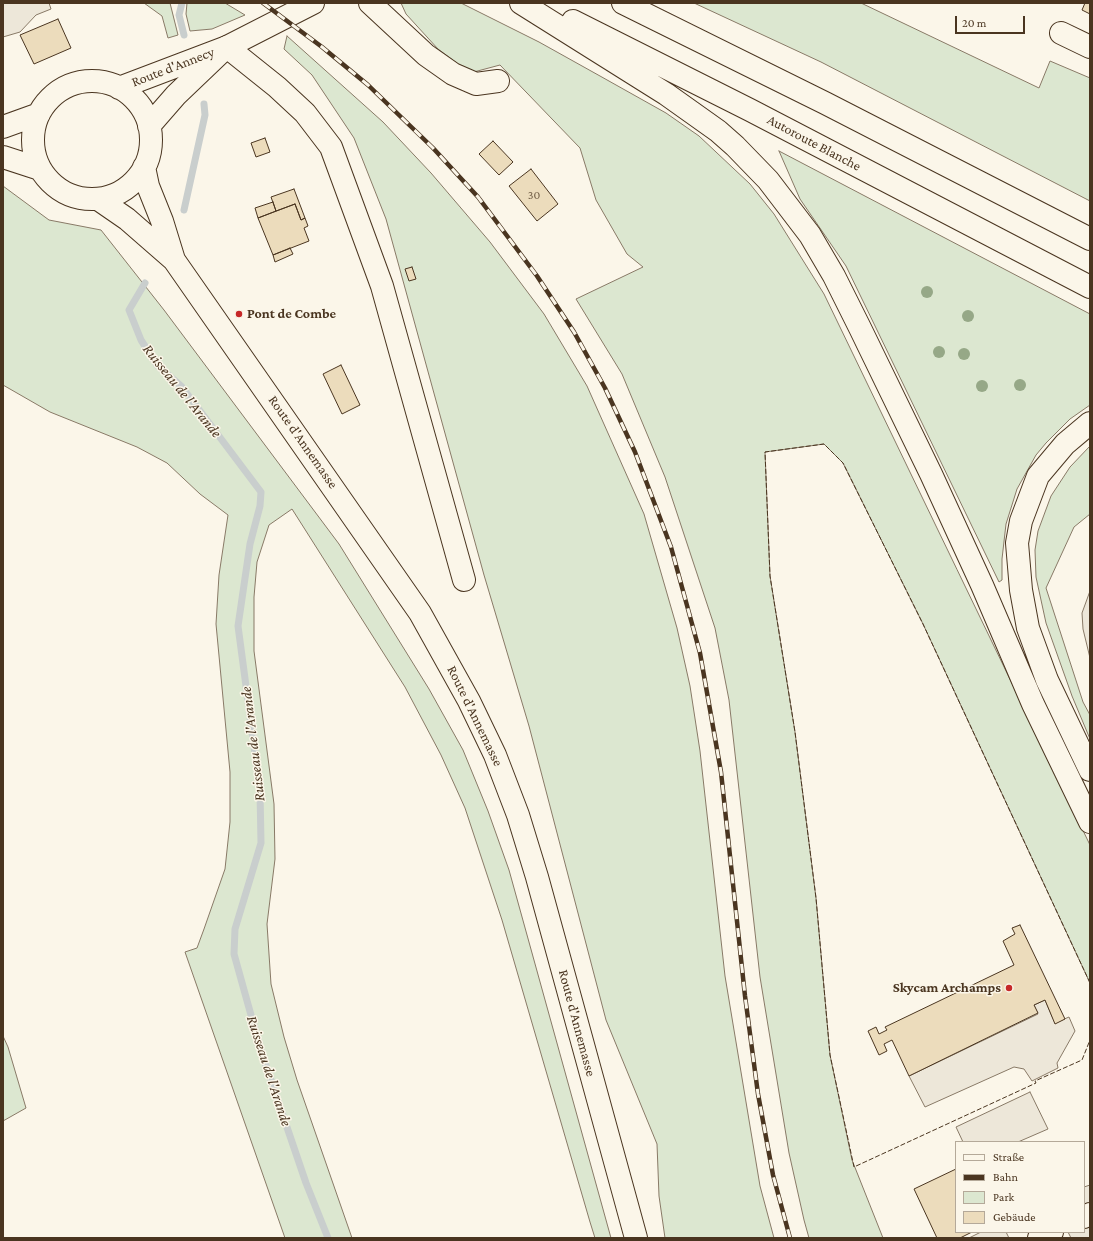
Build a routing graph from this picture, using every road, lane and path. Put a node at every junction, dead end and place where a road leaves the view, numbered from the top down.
1 (312, 3) edge
2 (370, 3) edge
3 (521, 3) edge
4 (535, 3) edge
5 (623, 3) edge
6 (1061, 33) dead end
7 (227, 47) junction
8 (1090, 47) edge
9 (498, 81) dead end
10 (120, 88) junction
11 (39, 114) junction
12 (149, 126) junction
13 (3, 127) edge
14 (3, 157) edge
15 (144, 167) junction
16 (40, 169) junction
17 (98, 199) junction
18 (1090, 239) edge
19 (174, 260) junction
20 (1090, 287) edge
21 (1090, 422) edge
22 (464, 580) dead end
23 (1090, 770) edge
24 (1090, 822) edge
25 (636, 1238) edge

1 - 7 main road, Route d'Annecy
2 - 9 main road
3 - 24 main road
4 - 20 main road, Autoroute Blanche
5 - 18 main road
6 - 8 main road
7 - 10 main road, Route d'Annecy
7 - 12 main road, Route d'Annecy
7 - 22 main road
10 - 11 main road
10 - 12 main road
11 - 13 main road
11 - 16 main road
12 - 15 main road
14 - 16 main road
15 - 17 main road
15 - 19 main road, Route d'Annemasse
16 - 17 main road
17 - 19 main road, Route d'Annemasse
19 - 25 main road, Route d'Annemasse
21 - 23 main road

